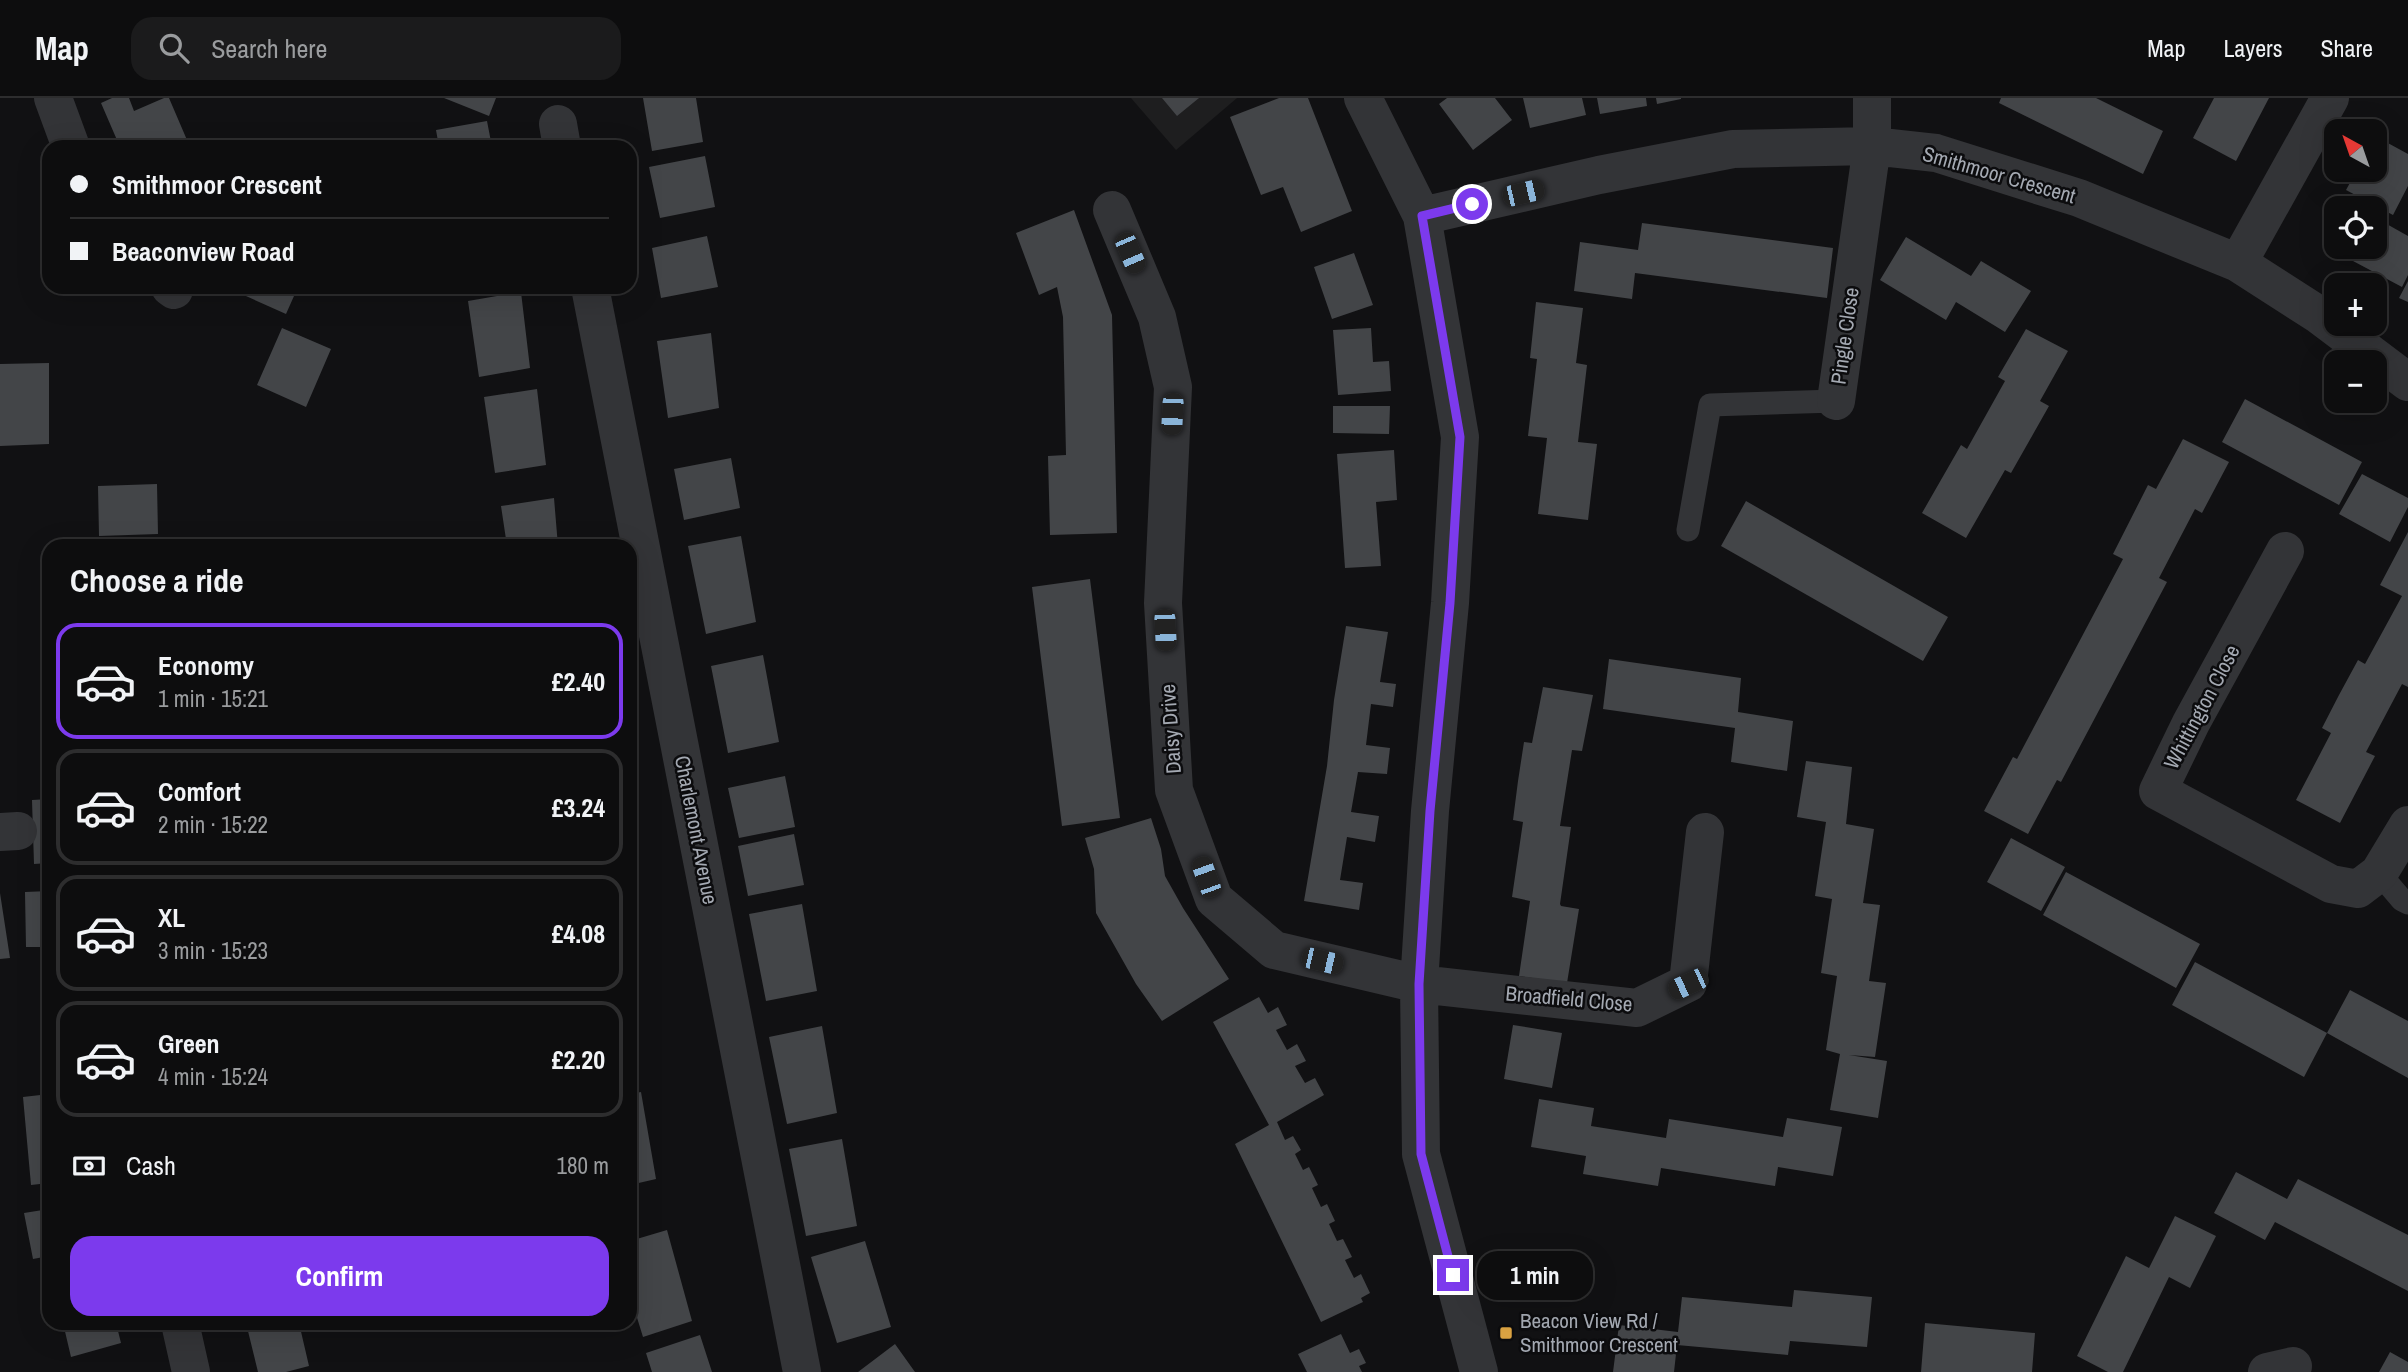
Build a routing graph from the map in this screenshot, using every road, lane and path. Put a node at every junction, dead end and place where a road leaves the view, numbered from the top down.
1 (52, 98) edge
2 (1363, 98) edge
3 (1872, 98) edge
4 (2330, 98) edge
5 (68, 140) edge
6 (1872, 146) junction
7 (1112, 210) dead end
8 (1422, 216) junction
9 (2238, 263) junction
10 (591, 294) edge
11 (2408, 382) edge
12 (1836, 401) joint
13 (1688, 530) dead end
14 (2286, 551) dead end
15 (2408, 825) edge
16 (1705, 832) dead end
17 (2379, 873) junction
18 (2408, 903) edge
19 (1419, 984) junction
20 (182, 1330) edge
21 (191, 1372) edge
22 (802, 1372) edge
23 (1479, 1372) edge

1 - 5 street
2 - 8 street
3 - 6 street, Pingle Close
4 - 9 street
6 - 8 street, Smithmoor Crescent
6 - 9 street, Smithmoor Crescent
6 - 12 street, Pingle Close
7 - 19 street, Daisy Drive
8 - 19 street
9 - 11 street, Smithmoor Crescent
10 - 22 street, Charlemont Avenue
12 - 13 lane, Pingle Close
14 - 17 street, Whittington Close
15 - 17 street
16 - 19 street, Broadfield Close
17 - 18 lane
19 - 23 street
20 - 21 street

